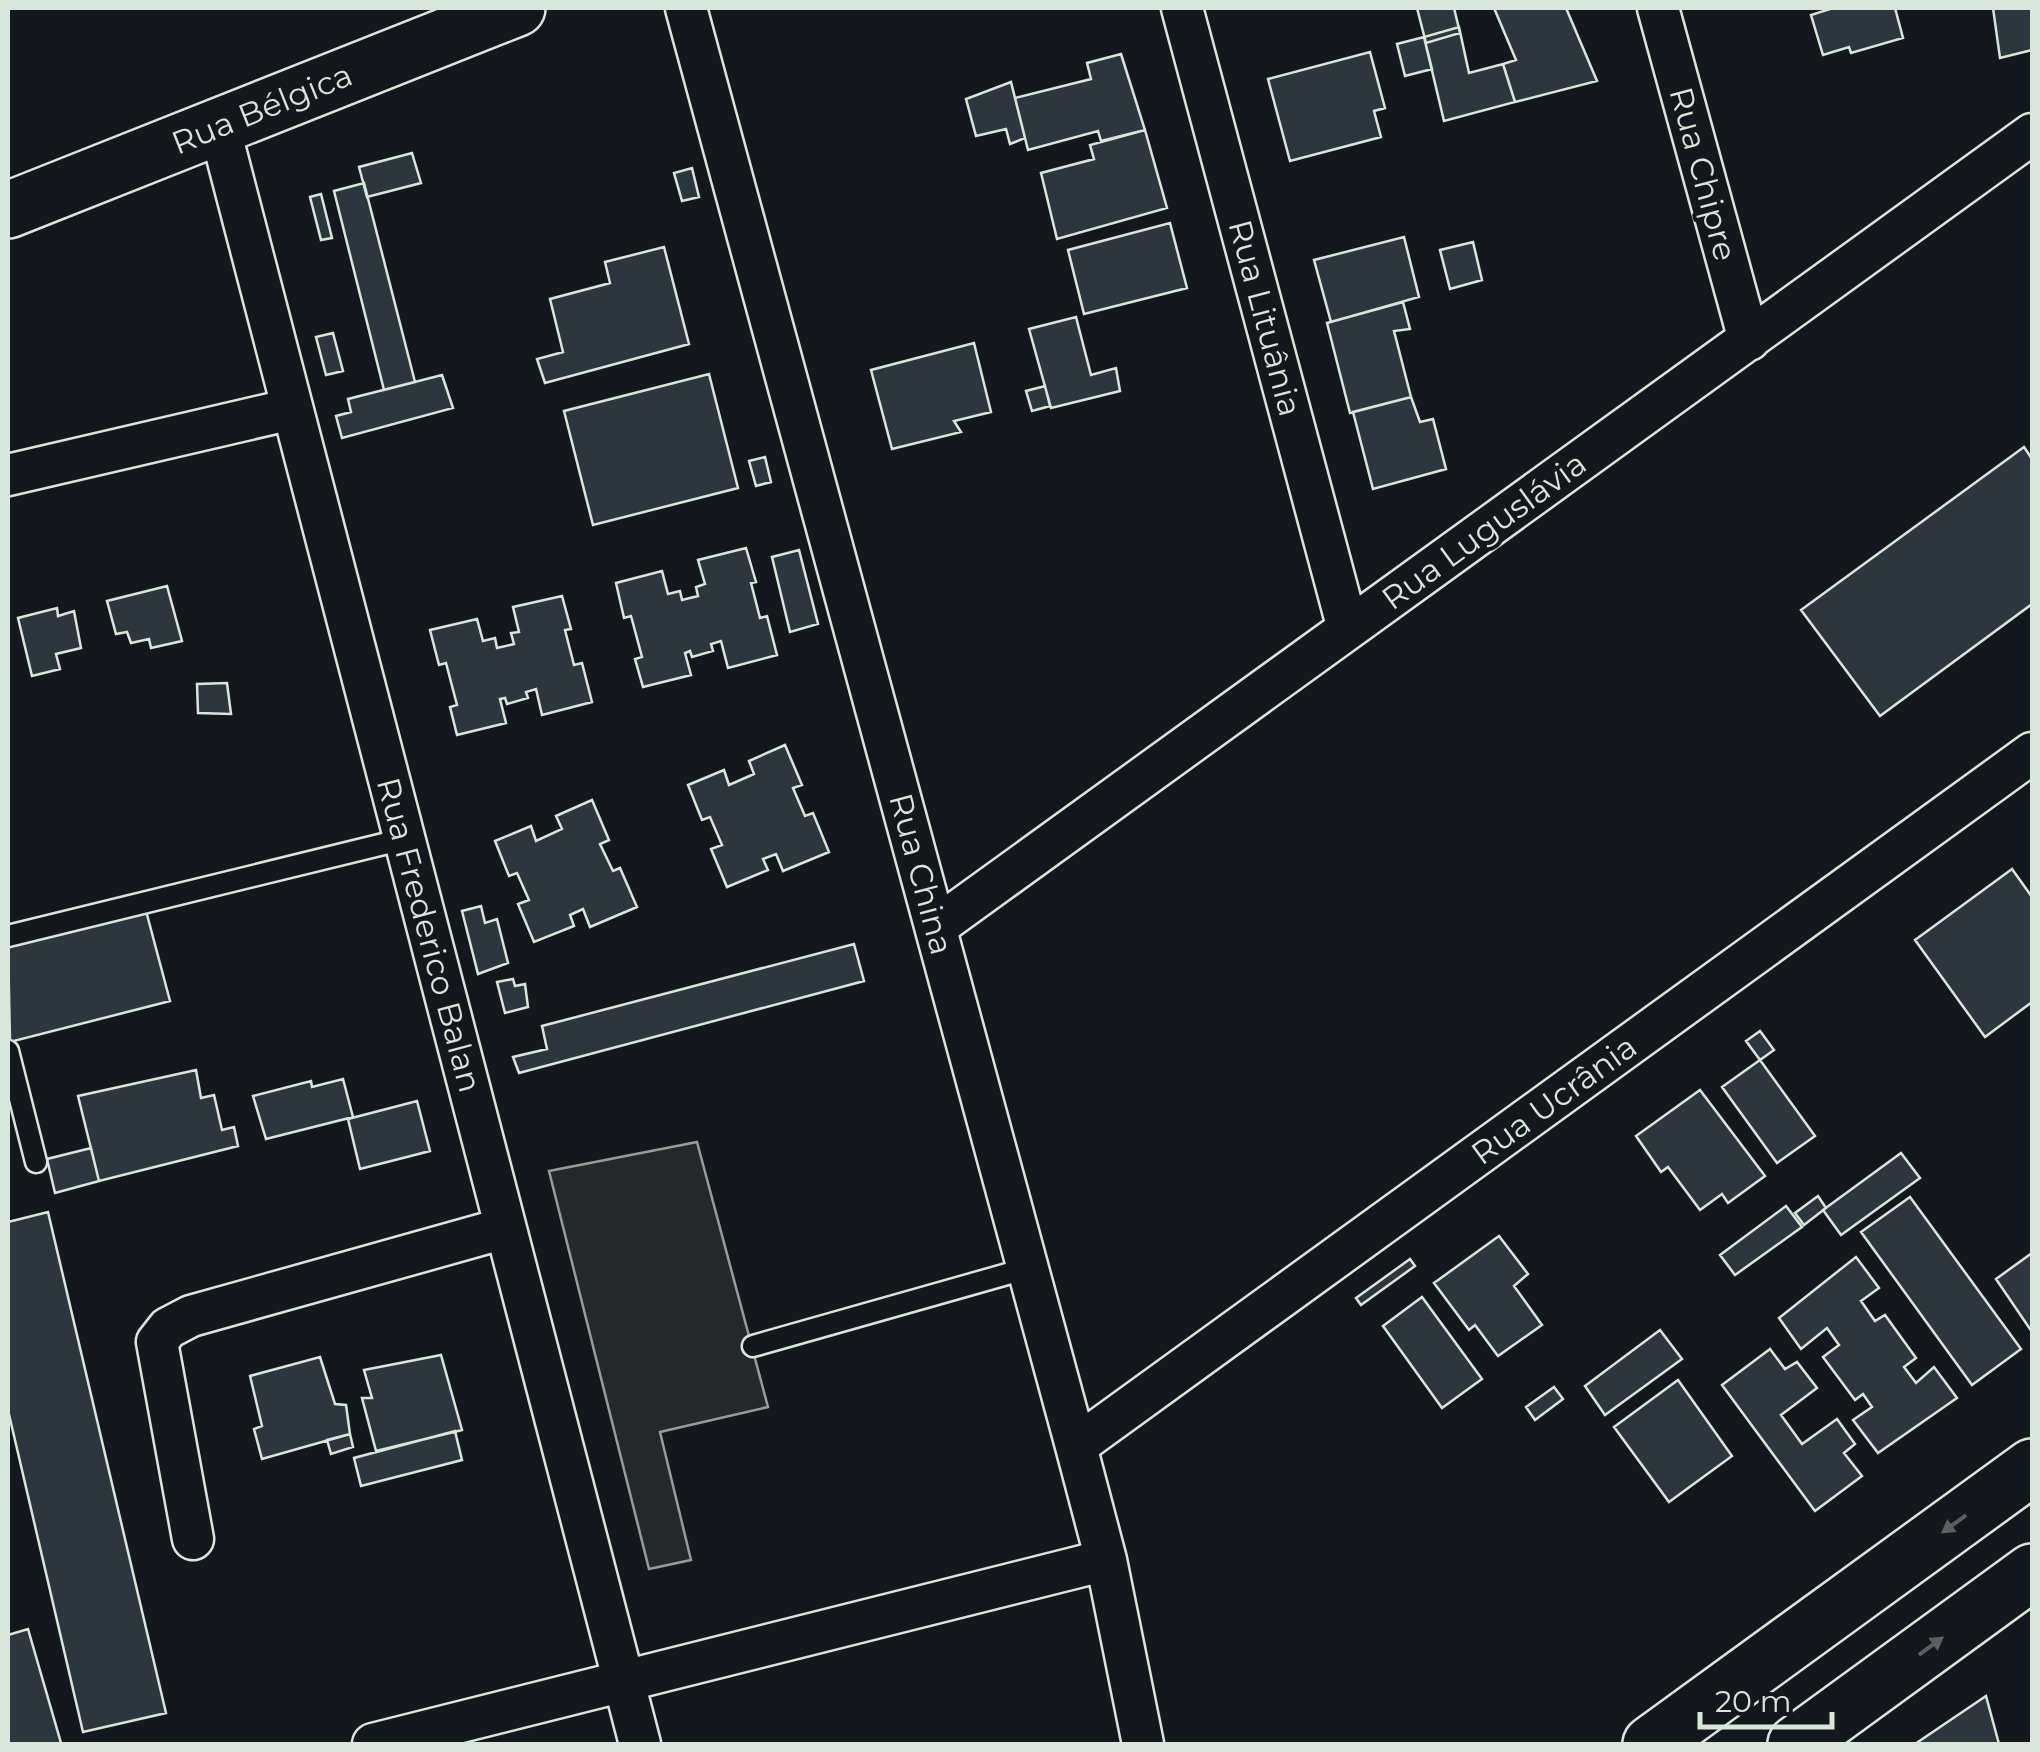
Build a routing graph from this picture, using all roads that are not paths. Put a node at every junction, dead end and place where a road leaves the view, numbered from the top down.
1 (517, 8) edge
2 (686, 8) edge
3 (1182, 8) edge
4 (1658, 8) edge
5 (219, 126) junction
6 (2032, 134) edge
7 (8, 210) edge
8 (1748, 340) junction
9 (292, 409) junction
10 (8, 475) edge
11 (1348, 629) junction
12 (2032, 754) edge
13 (404, 839) junction
14 (936, 927) junction
15 (8, 936) edge
16 (8, 1052) edge
17 (36, 1162) dead end
18 (505, 1228) junction
19 (1025, 1268) junction
20 (753, 1346) dead end
21 (1076, 1446) junction
22 (2032, 1466) edge
23 (193, 1539) dead end
24 (1106, 1560) junction
25 (2032, 1572) edge
26 (623, 1679) junction
27 (1680, 1736) edge
28 (373, 1744) edge
29 (640, 1744) edge
30 (1142, 1744) edge
31 (1796, 1744) edge

1 - 5 main road, Rua Bélgica
2 - 14 street, Rua China
3 - 11 street, Rua Lituânia
4 - 8 street, Rua Chipre
5 - 7 main road, Rua Bélgica
5 - 9 street, Rua Frederico Balan
6 - 8 street, Rua Luguslávia
8 - 11 street, Rua Luguslávia
9 - 10 street
9 - 13 street, Rua Frederico Balan
11 - 14 street, Rua Luguslávia
12 - 21 street, Rua Ucrânia
13 - 15 lane
13 - 18 street, Rua Frederico Balan
14 - 19 street, Rua China
16 - 17 lane
18 - 23 street
18 - 26 street, Rua Frederico Balan
19 - 20 lane
19 - 21 street, Rua China
21 - 24 street, Rua China
22 -> 27 main road
24 - 26 street
24 - 30 street, Rua China
31 -> 25 main road
26 - 28 street
26 - 29 street, Rua Frederico Balan

